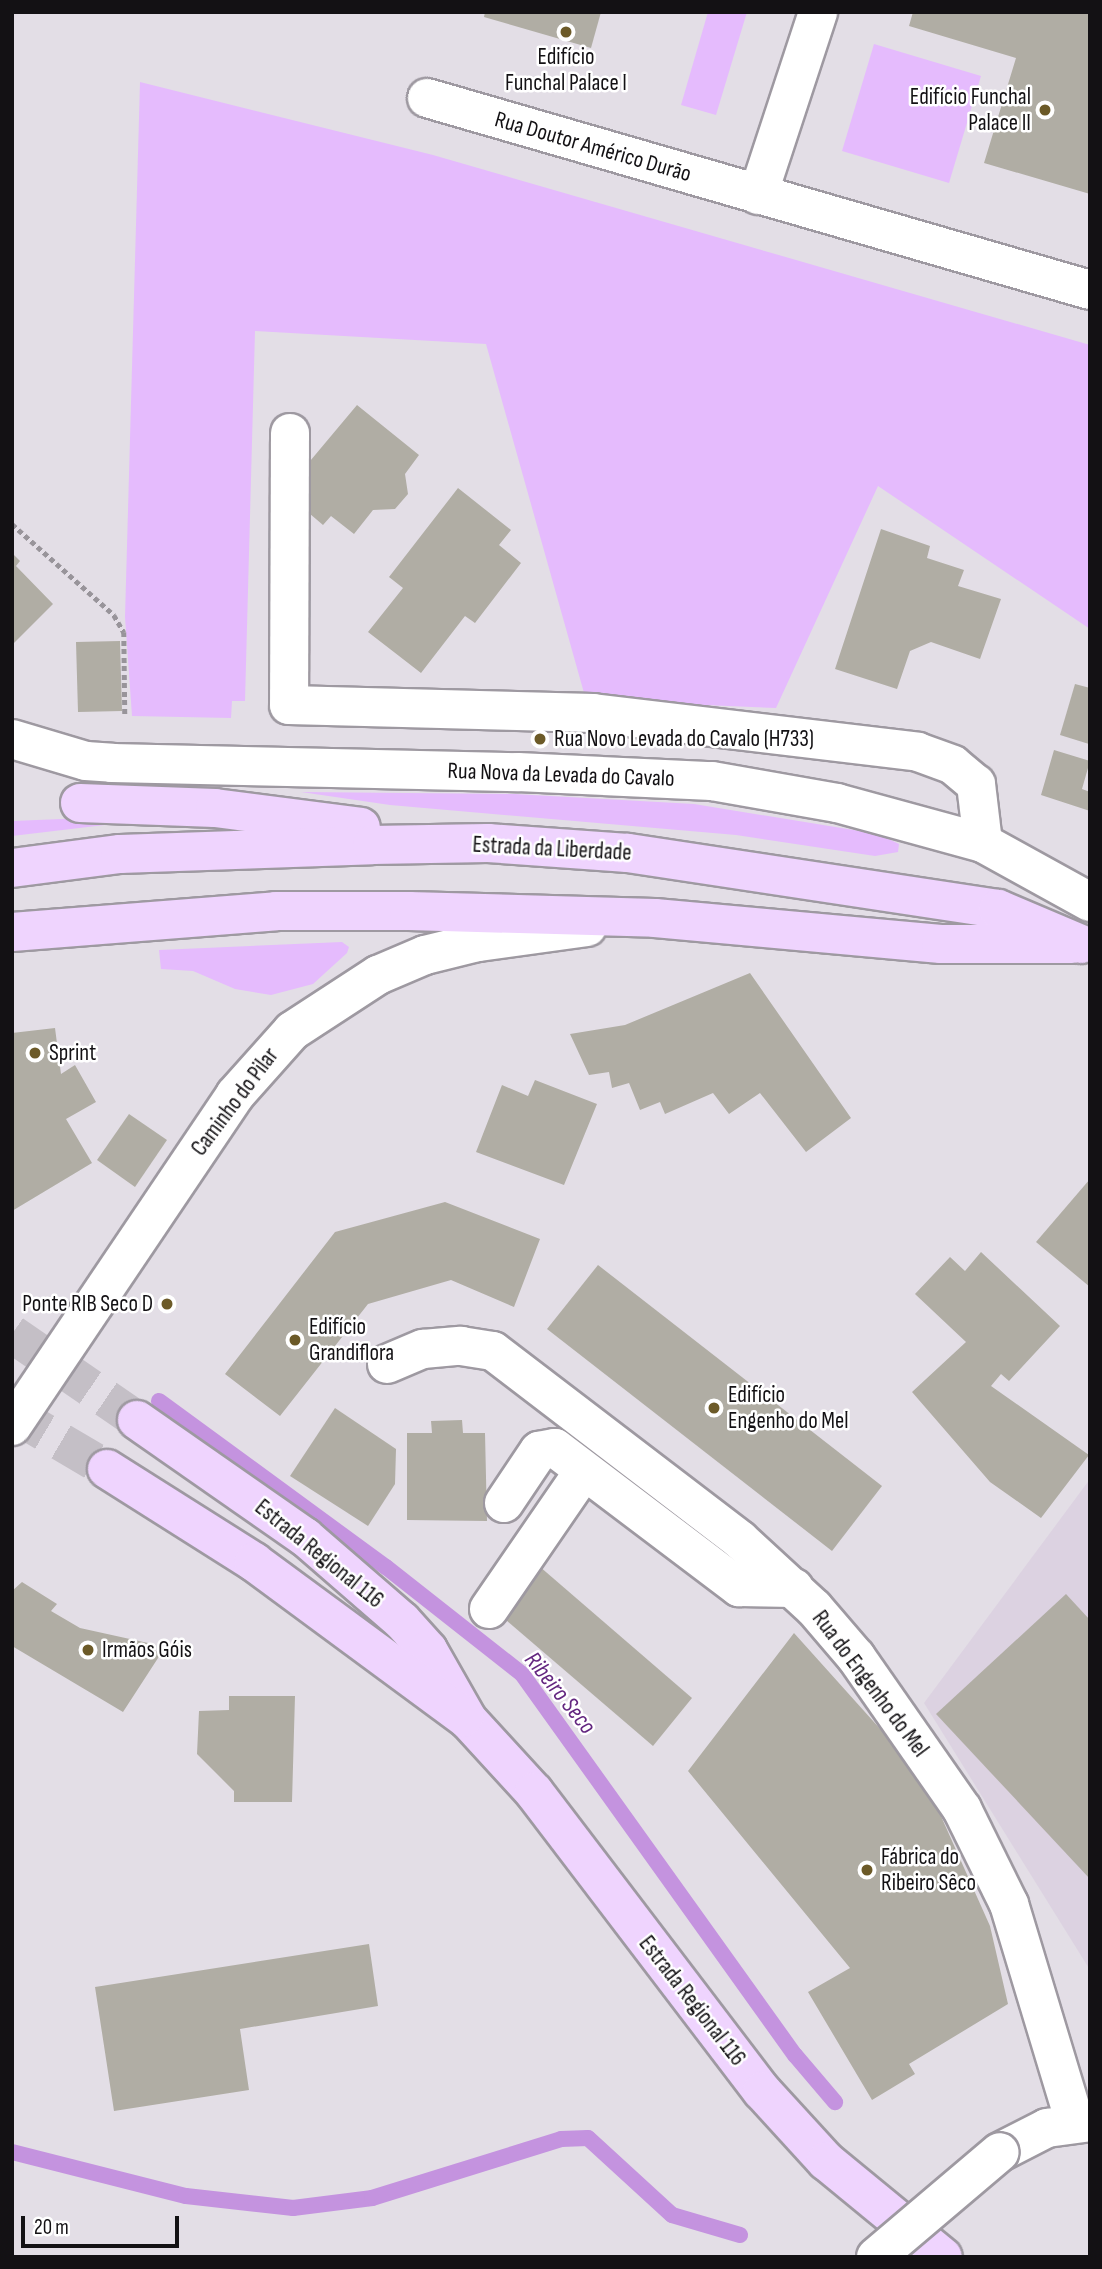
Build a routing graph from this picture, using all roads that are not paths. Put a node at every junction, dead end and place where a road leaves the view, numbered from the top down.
1 (818, 12) edge
2 (427, 98) dead end
3 (758, 195) junction
4 (1090, 290) edge
5 (290, 433) dead end
6 (12, 739) edge
7 (80, 803) dead end
8 (488, 843) junction
9 (983, 843) junction
10 (12, 868) edge
11 (1090, 902) edge
12 (655, 918) junction
13 (12, 932) edge
14 (1086, 944) edge
15 (387, 1364) dead end
16 (137, 1420) tunnel mouth
17 (12, 1426) edge
18 (107, 1469) tunnel mouth
19 (583, 1472) junction
20 (504, 1503) dead end
21 (794, 1588) junction
22 (489, 1609) dead end
23 (468, 1720) junction
24 (1082, 2122) edge
25 (876, 2257) edge
26 (943, 2257) edge

1 - 3 street
2 - 3 street, Rua Doutor Américo Durão
3 - 4 street, Rua Doutor Américo Durão
5 - 9 street
6 - 9 street, Rua Nova da Levada do Cavalo
7 - 8 main road
8 - 10 main road, Estrada da Liberdade
8 - 14 main road, Estrada da Liberdade
9 - 11 street, Rua Nova da Levada do Cavalo
12 - 13 main road, Estrada da Liberdade
12 - 14 main road, Estrada da Liberdade
12 - 17 street, Caminho do Pilar
15 - 21 street, Rua do Engenho do Mel
16 - 23 main road, Estrada Regional 116
18 - 23 main road, Estrada Regional 116
19 - 20 street
19 - 21 street
19 - 22 street
21 - 24 street, Rua do Engenho do Mel
23 - 26 main road, Estrada Regional 116
24 - 25 street, bridge

